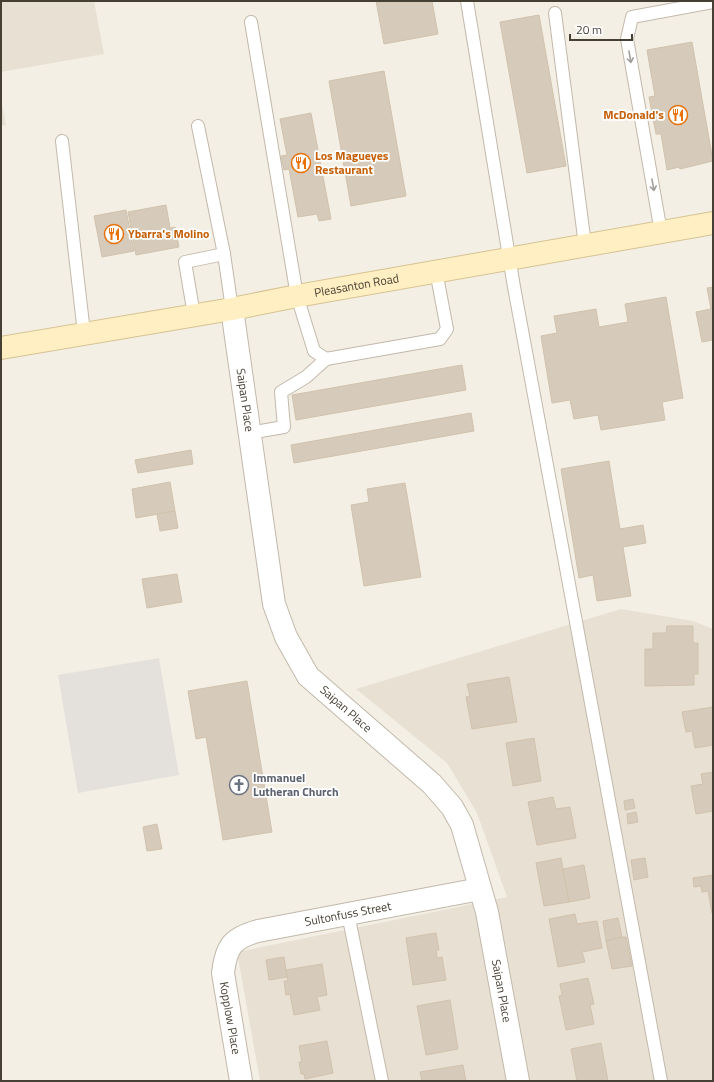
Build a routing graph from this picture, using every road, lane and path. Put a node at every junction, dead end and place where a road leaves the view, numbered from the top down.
1 (467, 1) edge
2 (713, 2) edge
3 (555, 13) dead end
4 (251, 22) dead end
5 (198, 126) dead end
6 (62, 141) dead end
7 (713, 223) edge
8 (661, 232) junction
9 (585, 245) junction
10 (224, 254) junction
11 (509, 259) junction
12 (436, 271) junction
13 (297, 296) junction
14 (232, 309) junction
15 (194, 315) junction
16 (84, 334) junction
17 (1, 348) edge
18 (326, 360) junction
19 (249, 433) junction
20 (480, 889) junction
21 (348, 914) junction
22 (225, 956) joint
23 (241, 1081) edge
24 (382, 1081) edge
25 (518, 1081) edge
26 (661, 1081) edge

1 - 11 lane
2 -> 8 lane
3 - 9 lane
4 - 13 lane
5 - 10 lane
6 - 16 lane
7 - 8 main road, Pleasanton Road
8 - 9 main road, Pleasanton Road
9 - 11 main road, Pleasanton Road
10 - 14 lane
10 - 15 lane
11 - 12 main road, Pleasanton Road
11 - 26 lane
12 - 13 main road, Pleasanton Road
12 - 18 lane
13 - 14 main road, Pleasanton Road
13 - 18 lane
14 - 15 main road, Pleasanton Road
14 - 19 street, Saipan Place
15 - 16 main road, Pleasanton Road
16 - 17 main road, Pleasanton Road
18 - 19 lane
19 - 20 street, Saipan Place
20 - 21 street, Sultonfuss Street
20 - 25 street, Saipan Place
21 - 22 street, Sultonfuss Street
21 - 24 lane
22 - 23 street, Kopplow Place

